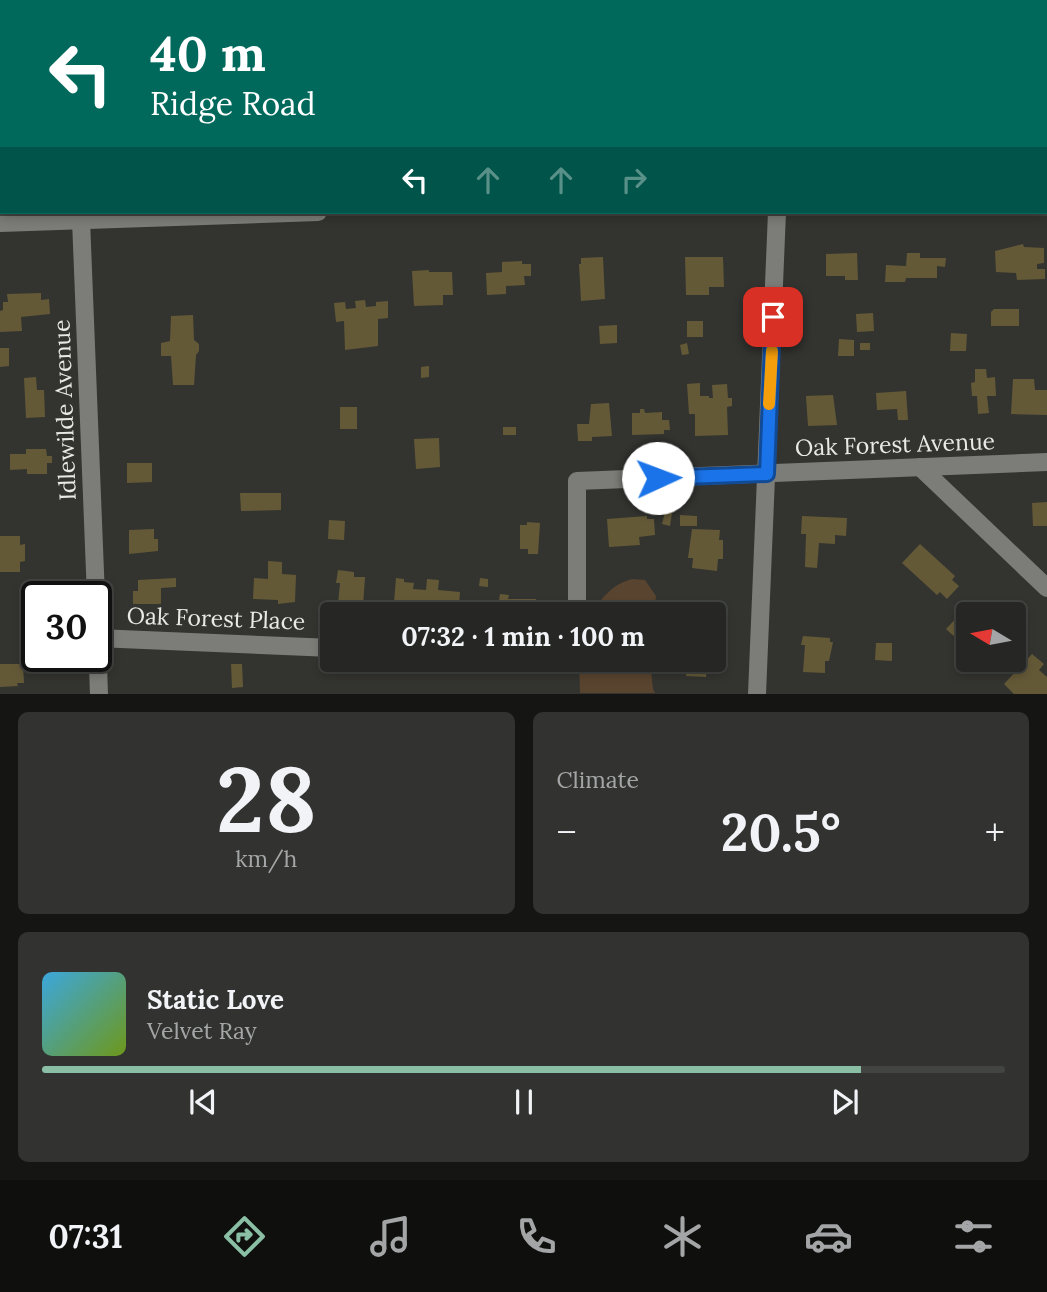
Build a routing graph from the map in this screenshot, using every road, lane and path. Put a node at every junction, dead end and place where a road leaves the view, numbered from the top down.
1 (171, 214) edge
2 (777, 214) edge
3 (80, 220) junction
4 (0, 223) edge
5 (1047, 462) edge
6 (920, 467) junction
7 (767, 474) junction
8 (95, 581) edge
9 (1047, 588) edge
10 (577, 602) edge
11 (112, 639) edge
12 (320, 647) edge
13 (98, 672) edge
14 (99, 694) edge
15 (757, 694) edge

1 - 3 street
2 - 7 street
3 - 4 street
3 - 8 street, Idlewilde Avenue
5 - 6 street, Oak Forest Avenue
6 - 7 street, Oak Forest Avenue
6 - 9 street
7 - 10 street, Oak Forest Avenue
7 - 15 street
11 - 12 street, Oak Forest Place
13 - 14 street

